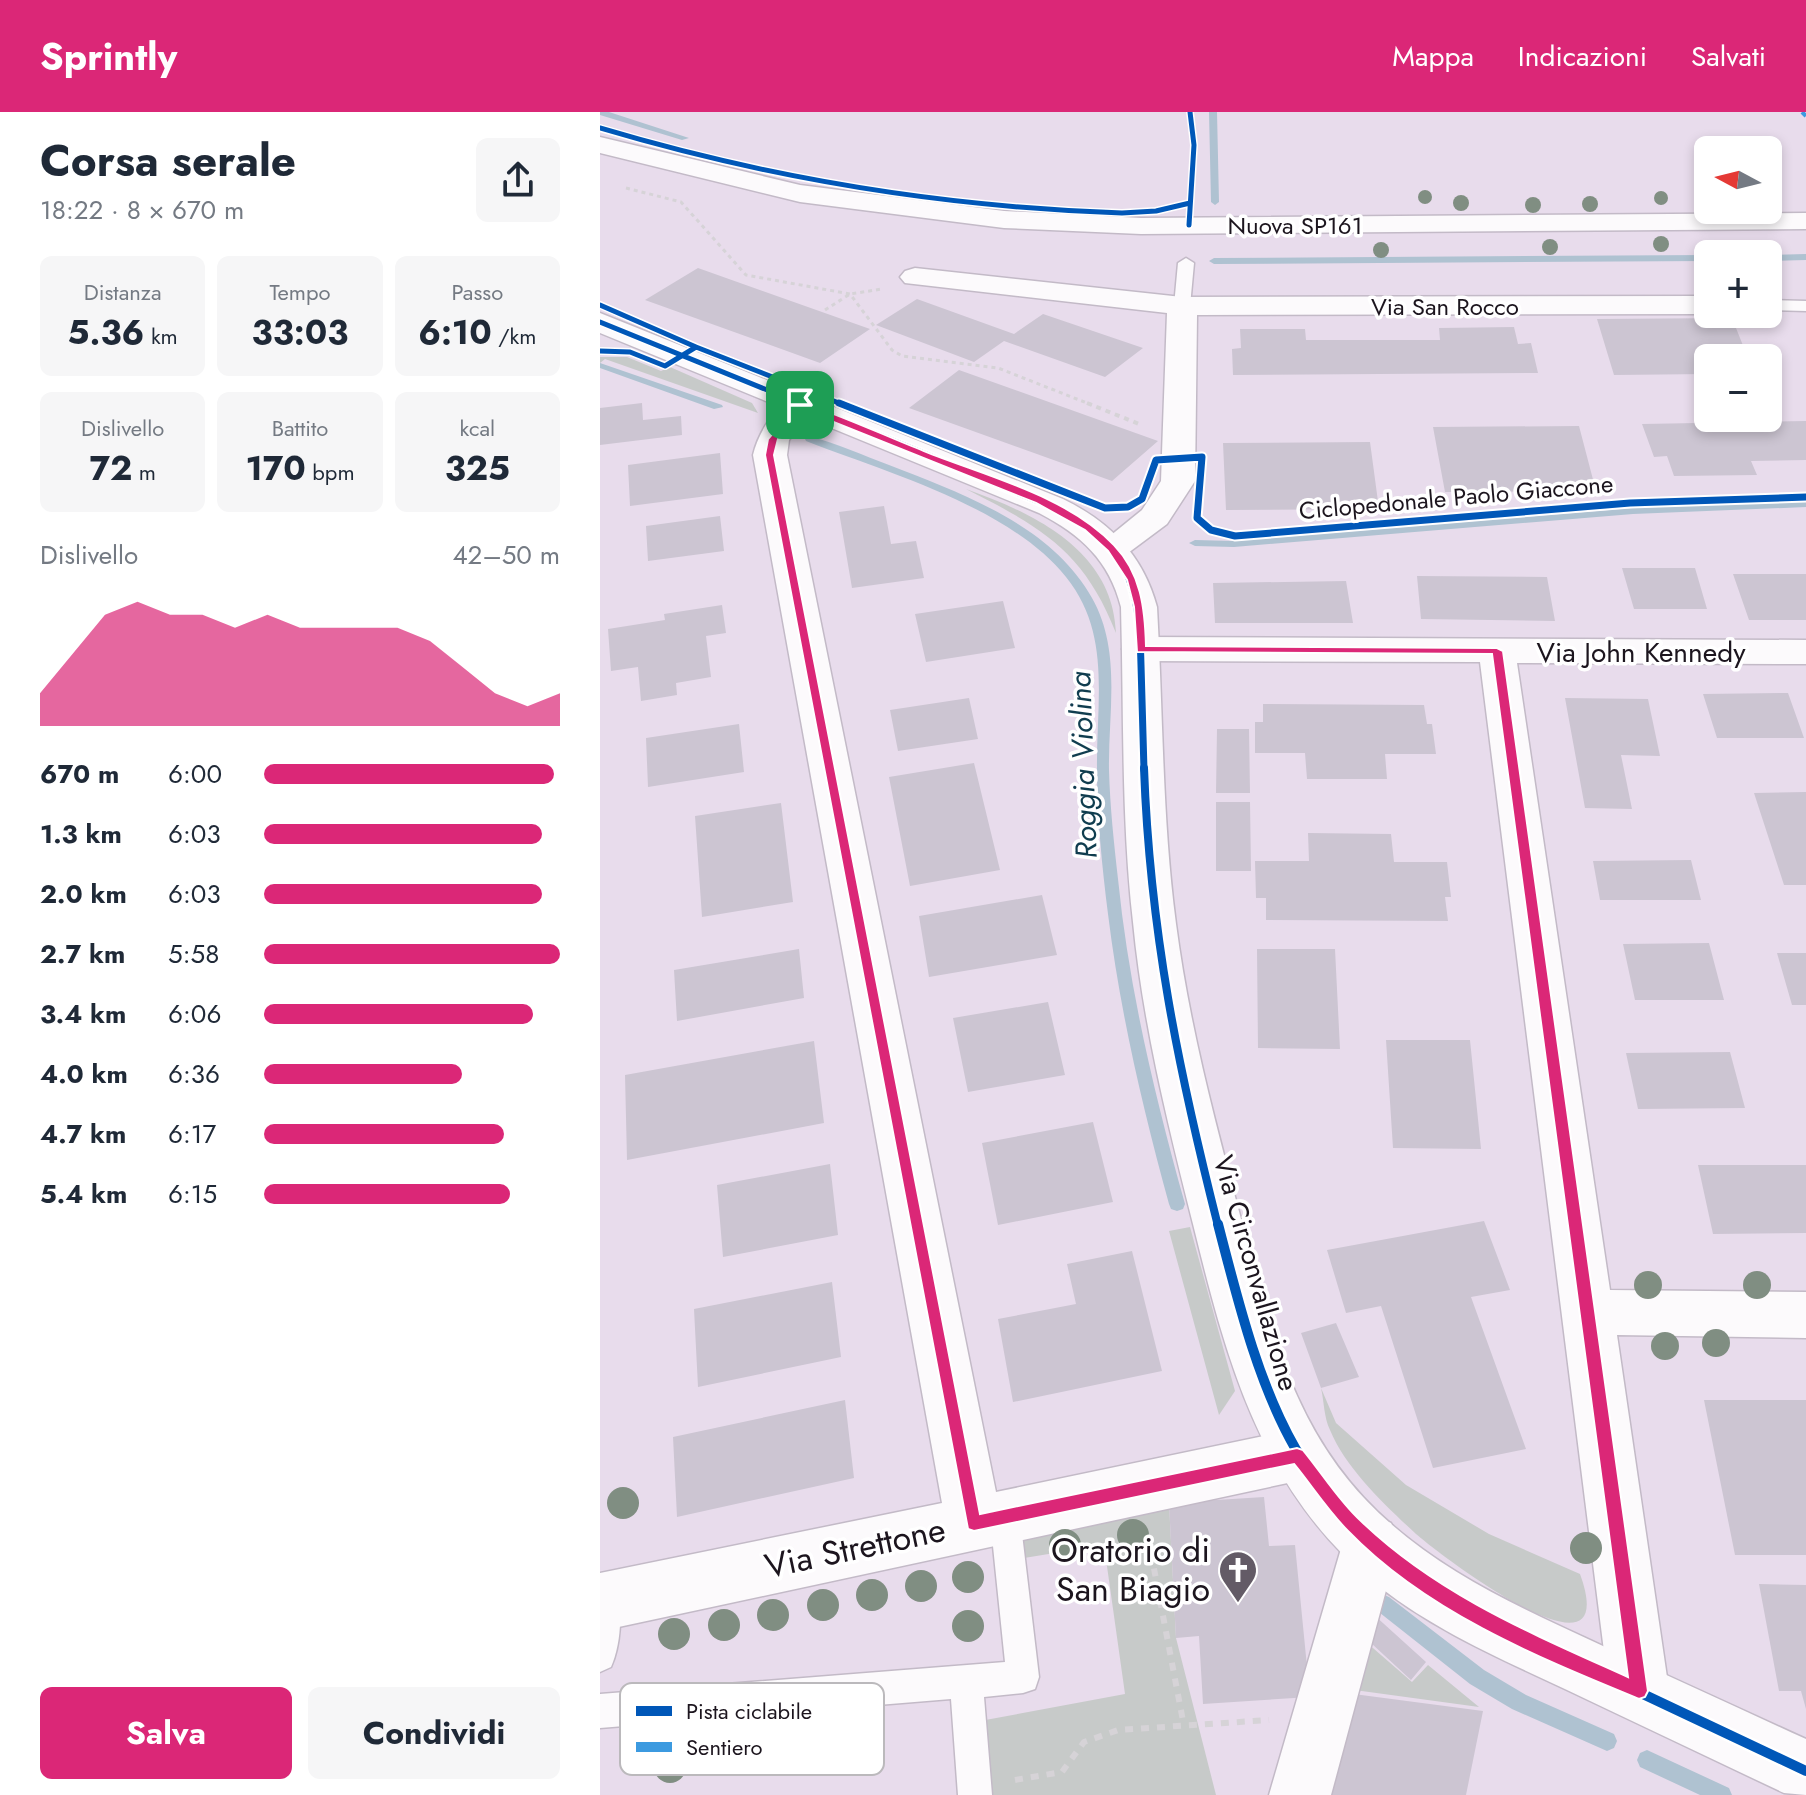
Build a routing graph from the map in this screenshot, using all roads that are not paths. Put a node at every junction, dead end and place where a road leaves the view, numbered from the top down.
1 (600, 145) edge
2 (1806, 221) edge
3 (1186, 263) dead end
4 (915, 277) road end
5 (1694, 305) edge
6 (1782, 305) edge
7 (1182, 306) junction
8 (1806, 306) edge
9 (600, 323) edge
10 (800, 405) junction
11 (1112, 549) junction
12 (1141, 649) junction
13 (1497, 651) junction
14 (1806, 652) edge
15 (1588, 1312) junction
16 (1806, 1315) edge
17 (1297, 1455) junction
18 (990, 1520) junction
19 (1371, 1542) junction
20 (602, 1602) edge
21 (600, 1656) edge
22 (966, 1683) junction
23 (884, 1689) edge
24 (1639, 1691) junction
25 (620, 1709) edge
26 (600, 1711) edge
27 (1806, 1771) edge
28 (1304, 1778) edge
29 (975, 1791) edge

1 - 2 street, Nuova SP161
3 - 7 lane
4 - 7 street, Via San Rocco
5 - 7 street, Via San Rocco
6 - 8 lane
7 - 11 street
9 - 10 street
10 - 11 street
10 - 18 street
11 - 12 street, Via Circonvallazione
12 - 13 street, Via John Kennedy
12 - 17 street, Via Circonvallazione
13 - 14 street, Via John Kennedy
13 - 15 street
15 - 16 street
15 - 24 street
17 - 18 street, Via Strettone
17 - 19 street, Via Circonvallazione
18 - 20 street, Via Strettone
18 - 22 lane
19 - 24 street, Via Circonvallazione
19 - 28 street
20 - 21 lane
22 - 23 lane
22 - 29 lane
24 - 27 street, Via Circonvallazione
25 - 26 lane

